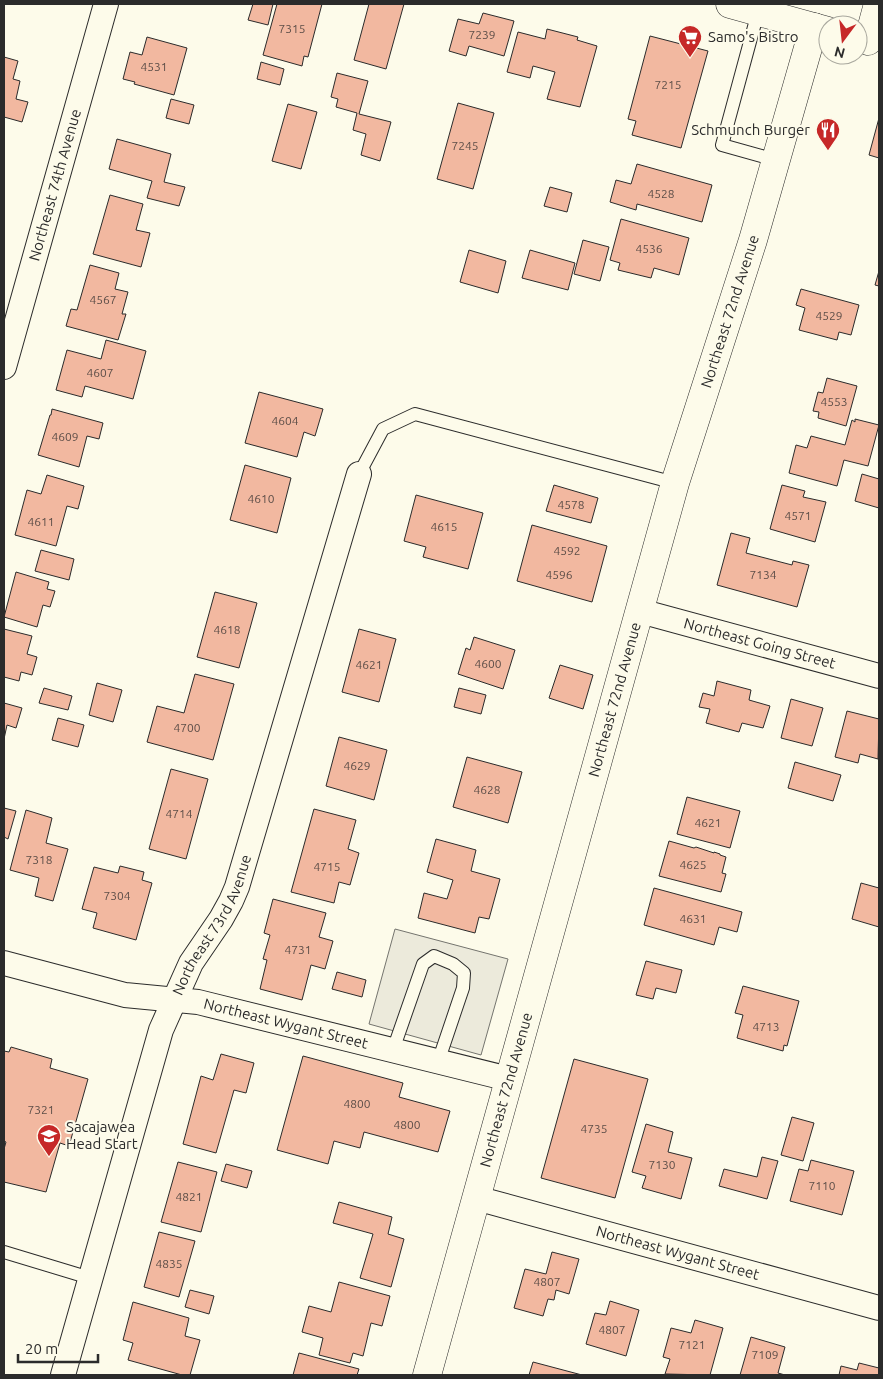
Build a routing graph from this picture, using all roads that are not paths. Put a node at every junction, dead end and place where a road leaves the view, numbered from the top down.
1 (106, 4) edge
2 (878, 4) edge
3 (740, 6) edge
4 (818, 28) edge
5 (818, 38) edge
6 (868, 41) edge
7 (776, 160) junction
8 (4, 366) edge
9 (359, 474) joint
10 (675, 483) junction
11 (640, 611) junction
12 (879, 676) edge
13 (4, 963) edge
14 (175, 1000) junction
15 (393, 1050) junction
16 (438, 1062) junction
17 (509, 1079) junction
18 (476, 1198) junction
19 (4, 1252) edge
20 (90, 1278) junction
21 (879, 1308) edge
22 (63, 1375) edge
23 (427, 1375) edge

1 - 8 street, Northeast 74th Avenue
2 - 6 street
3 - 4 street
3 - 7 lane
5 - 7 street, Northeast 72nd Avenue
7 - 10 street, Northeast 72nd Avenue
9 - 10 lane
9 - 14 street, Northeast 73rd Avenue
10 - 11 street, Northeast 72nd Avenue
11 - 12 street, Northeast Going Street
11 - 17 street, Northeast 72nd Avenue
13 - 14 street, Northeast Wygant Street
14 - 15 street, Northeast Wygant Street
14 - 20 street, Northeast 73rd Avenue
15 - 16 street, Northeast Wygant Street
15 - 16 lane
16 - 17 street, Northeast Wygant Street
17 - 18 street, Northeast 72nd Avenue
18 - 21 street, Northeast Wygant Street
18 - 23 street, Northeast 72nd Avenue
19 - 20 lane
20 - 22 street, Northeast 73rd Avenue

